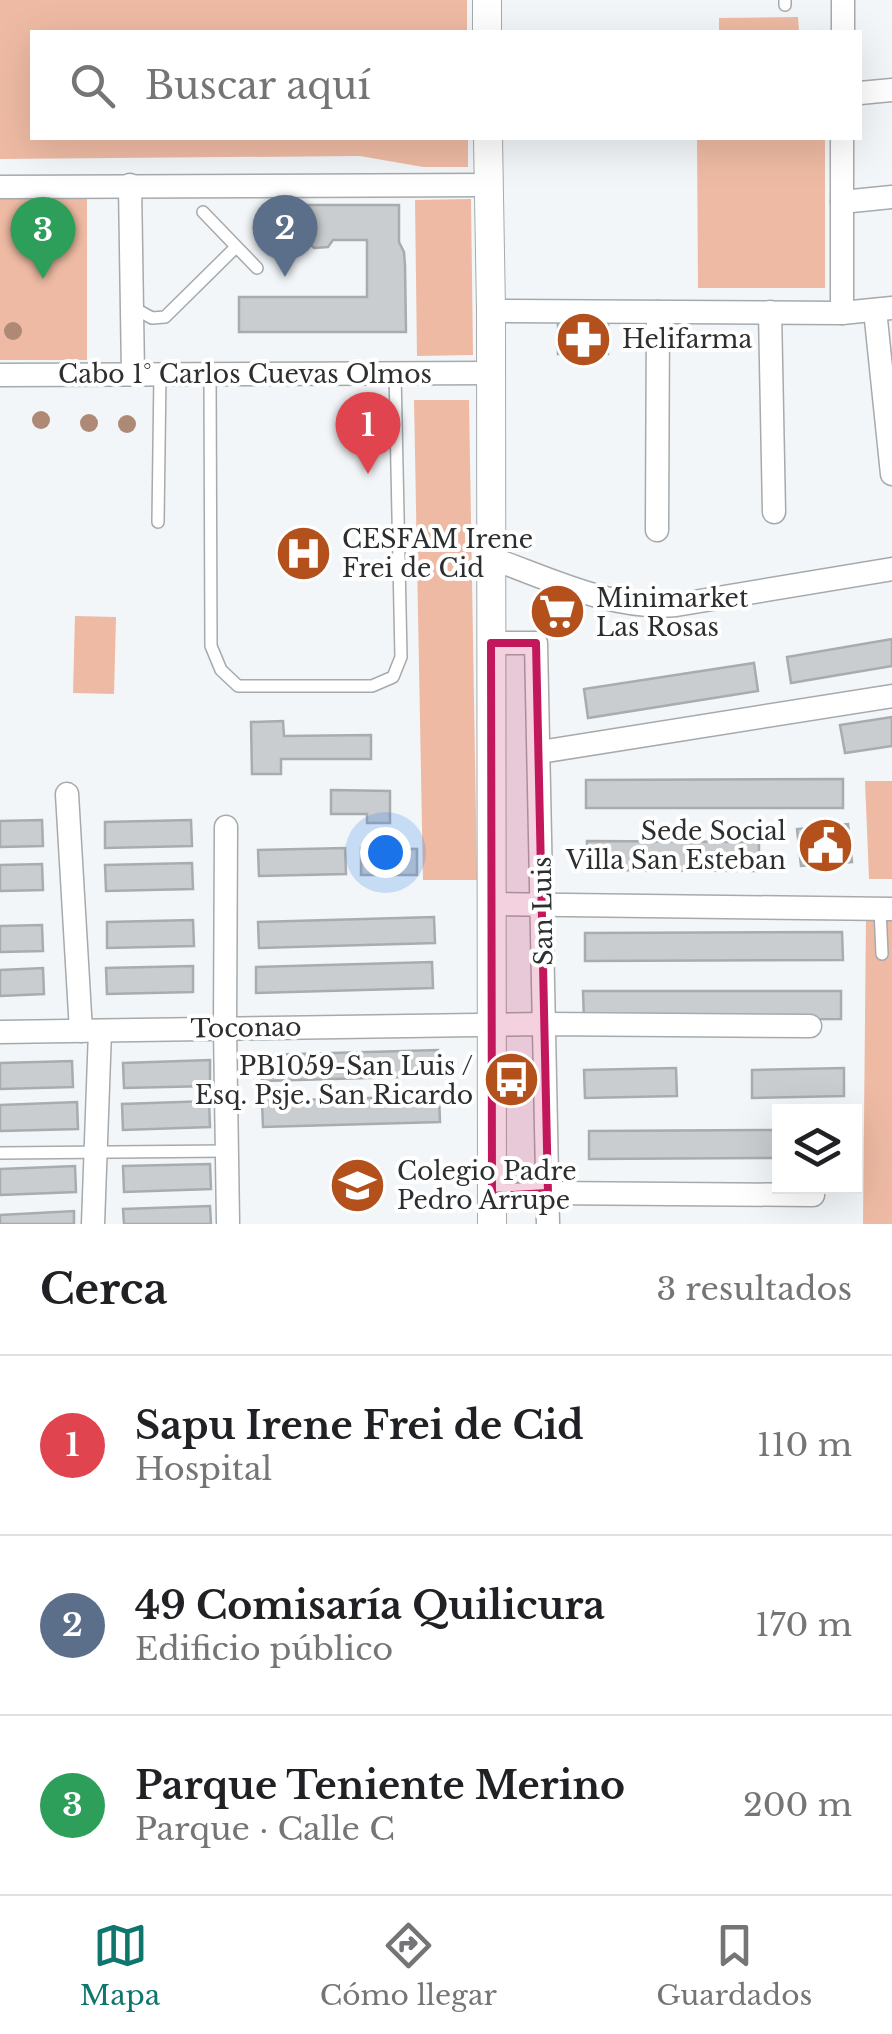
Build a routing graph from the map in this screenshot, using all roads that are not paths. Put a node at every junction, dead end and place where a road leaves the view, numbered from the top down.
1 (486, 0) edge
2 (842, 0) edge
3 (487, 30) edge
4 (842, 30) edge
5 (892, 90) edge
6 (862, 93) edge
7 (488, 140) edge
8 (842, 140) edge
9 (130, 185) junction
10 (489, 185) junction
11 (0, 187) edge
12 (892, 197) edge
13 (842, 202) junction
14 (202, 212) dead end
15 (236, 247) junction
16 (257, 268) dead end
17 (132, 308) junction
18 (884, 309) edge
19 (491, 311) junction
20 (658, 312) junction
21 (770, 312) junction
22 (842, 312) junction
23 (490, 372) junction
24 (395, 373) junction
25 (133, 374) junction
26 (160, 374) junction
27 (210, 374) junction
28 (0, 375) edge
29 (892, 474) edge
30 (774, 512) dead end
31 (158, 522) dead end
32 (657, 530) dead end
33 (490, 558) junction
34 (892, 569) edge
35 (491, 643) junction
36 (892, 696) edge
37 (540, 752) junction
38 (67, 794) dead end
39 (226, 827) dead end
40 (492, 904) junction
41 (543, 905) junction
42 (886, 909) edge
43 (882, 954) dead end
44 (545, 1024) junction
45 (491, 1025) junction
46 (810, 1026) dead end
47 (224, 1028) junction
48 (90, 1031) junction
49 (0, 1032) edge
50 (228, 1151) junction
51 (95, 1152) junction
52 (0, 1153) edge
53 (548, 1194) junction
54 (813, 1195) dead end
55 (492, 1210) edge
56 (228, 1222) edge
57 (93, 1224) edge
58 (548, 1224) edge

1 - 3 street
2 - 4 street
5 - 6 street
7 - 10 street, San Luis
8 - 13 street
9 - 10 street
9 - 11 street
9 - 17 street
10 - 19 street, San Luis
12 - 13 street
13 - 22 street
14 - 15 lane
15 - 16 lane
15 - 17 lane
17 - 25 street
18 - 22 street
18 - 29 street
19 - 20 street
19 - 23 street, San Luis
20 - 21 street
20 - 32 street
21 - 22 street
21 - 30 street
23 - 24 street, Cabo 1° Carlos Cuevas Olmos
23 - 33 street, San Luis
24 - 27 street, Cabo 1° Carlos Cuevas Olmos
24 - 27 lane
25 - 26 street, Cabo 1° Carlos Cuevas Olmos
25 - 28 street, Cabo 1° Carlos Cuevas Olmos
26 - 27 street, Cabo 1° Carlos Cuevas Olmos
26 - 31 lane
33 - 34 street
33 - 35 street, San Luis
35 - 37 street, San Luis
35 - 40 street, San Luis
36 - 37 street
37 - 41 street, San Luis
38 - 48 street
39 - 47 street
40 - 41 street
40 - 45 street, San Luis
41 - 42 street
41 - 44 street, San Luis
42 - 43 lane
44 - 45 street, Toconao
44 - 46 street, Toconao
44 - 53 street, San Luis
45 - 47 street, Toconao
45 - 55 street, San Luis
47 - 48 street, Toconao
47 - 50 street
48 - 49 street, Toconao
48 - 51 street
50 - 51 lane
50 - 56 street
51 - 52 lane
51 - 57 street
53 - 54 street
53 - 55 street
53 - 58 street, San Luis

